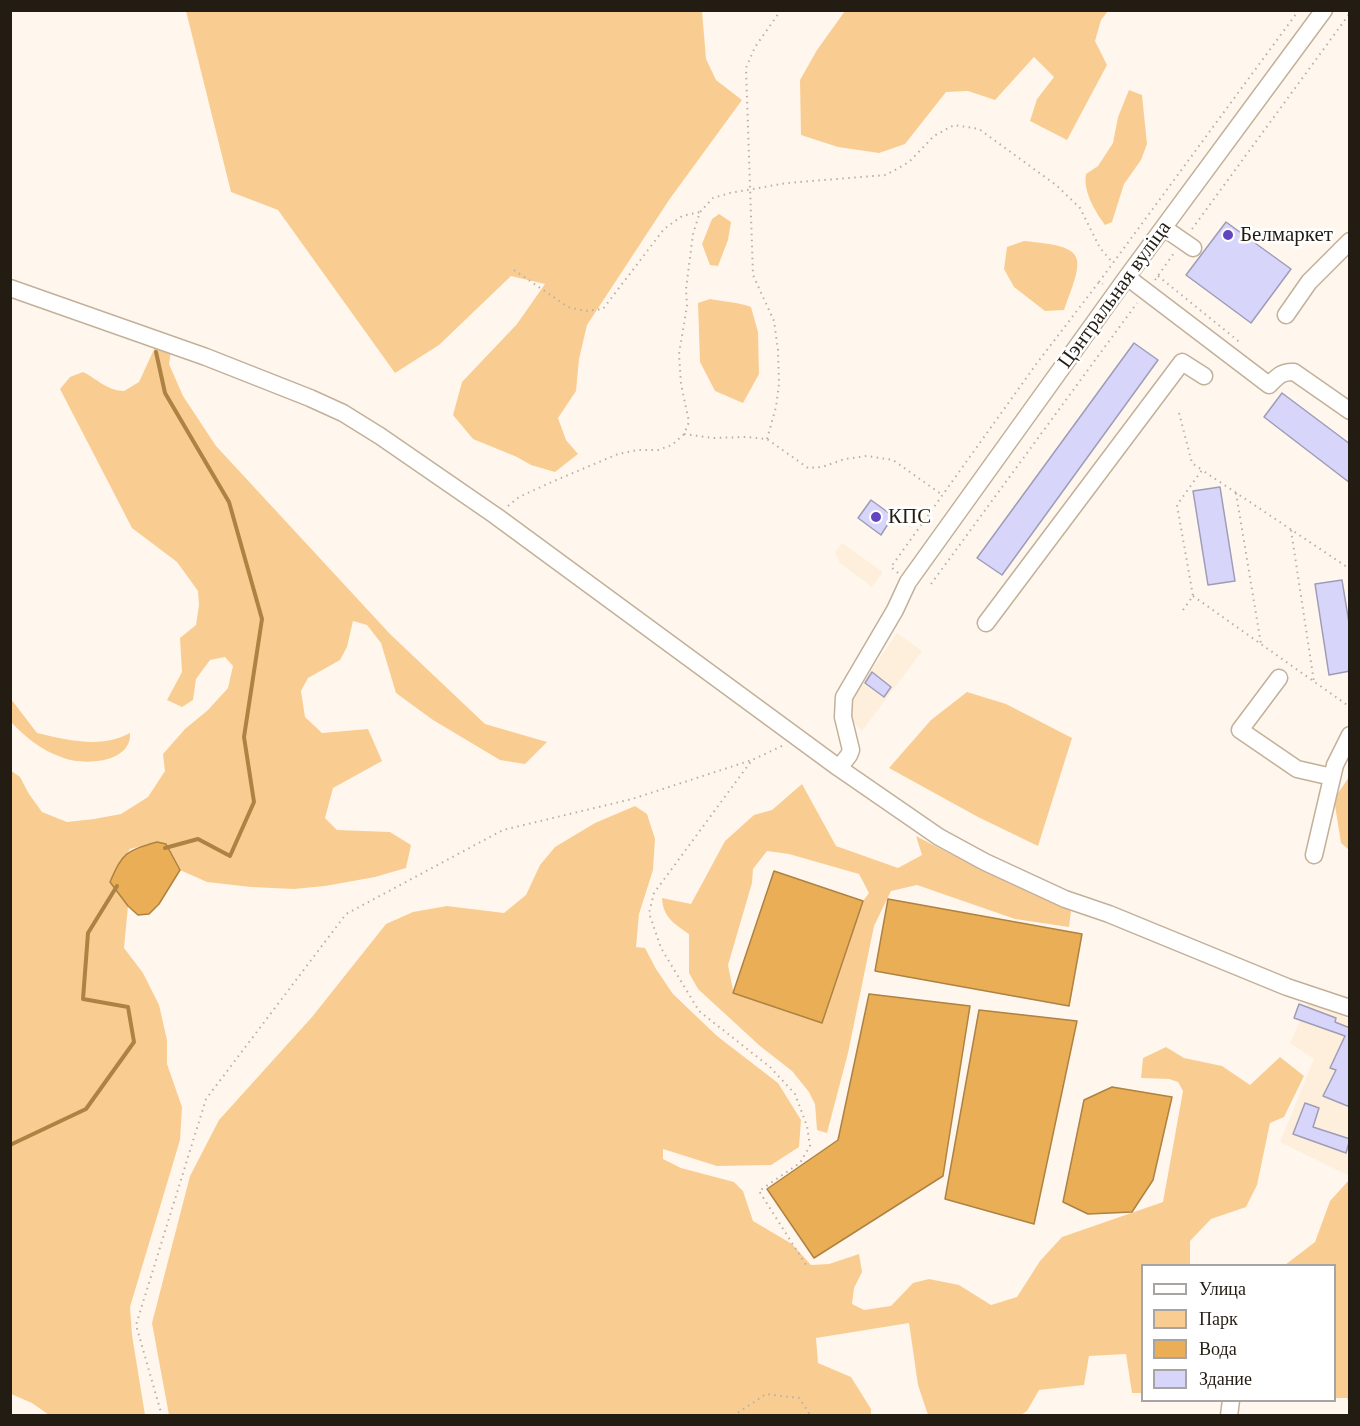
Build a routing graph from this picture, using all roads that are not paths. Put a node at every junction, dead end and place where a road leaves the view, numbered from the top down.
1 (1324, 10) edge
2 (1164, 228) junction
3 (1350, 242) edge
4 (1193, 248) dead end
5 (1127, 278) junction
6 (10, 288) edge
7 (1286, 315) dead end
8 (1204, 376) dead end
9 (1350, 411) edge
10 (986, 623) dead end
11 (1279, 678) dead end
12 (1350, 735) edge
13 (838, 768) junction
14 (1332, 777) junction
15 (1314, 855) dead end
16 (1350, 1008) edge

1 - 2 street, Цэнтральная вуліца
2 - 4 street
2 - 5 street, Цэнтральная вуліца
3 - 7 street
5 - 9 street
5 - 13 street, Цэнтральная вуліца
6 - 13 street
8 - 10 street
11 - 14 street
12 - 14 street
13 - 16 street
14 - 15 street

